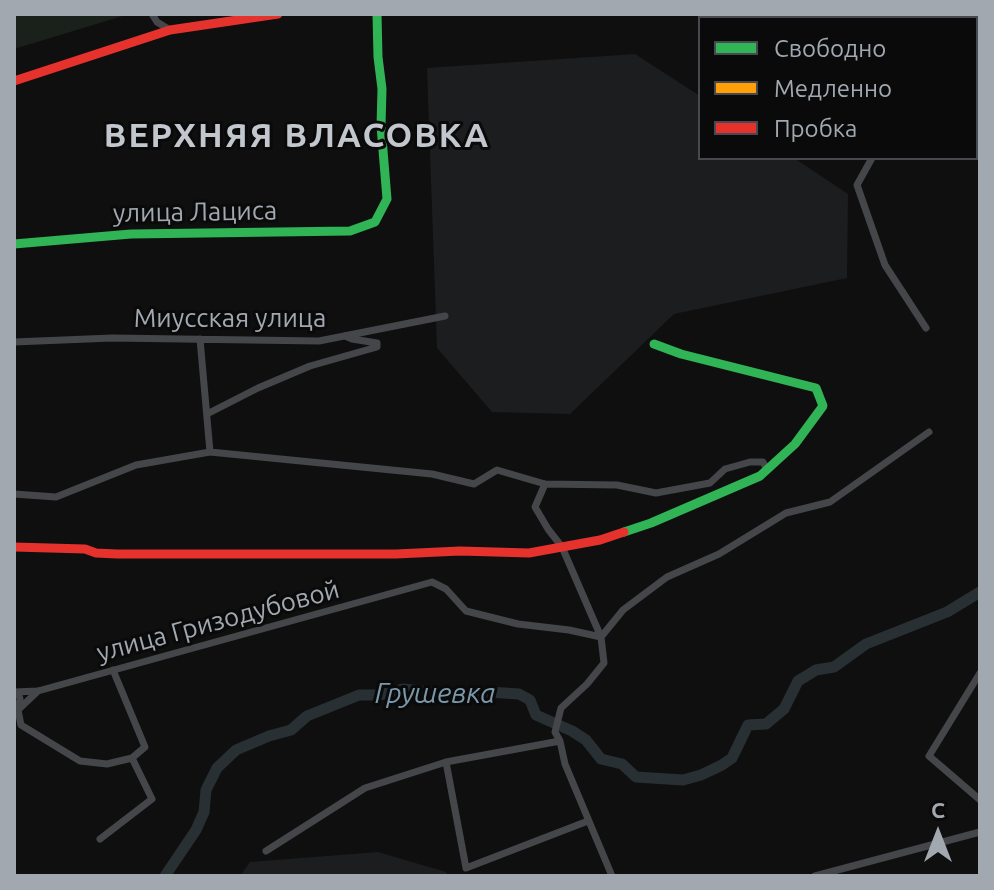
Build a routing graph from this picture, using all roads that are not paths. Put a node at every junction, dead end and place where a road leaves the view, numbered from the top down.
1 (152, 14) edge
2 (278, 14) edge
3 (377, 14) edge
4 (239, 17) edge
5 (170, 30) junction
6 (14, 81) edge
7 (871, 160) edge
8 (14, 244) edge
9 (445, 316) dead end
10 (926, 328) dead end
11 (345, 336) junction
12 (200, 339) junction
13 (14, 342) edge
14 (654, 344) dead end
15 (207, 414) junction
16 (929, 432) dead end
17 (210, 452) junction
18 (767, 470) junction
19 (545, 484) junction
20 (14, 494) edge
21 (14, 547) edge
22 (562, 547) junction
23 (601, 637) junction
24 (113, 670) junction
25 (980, 673) edge
26 (38, 691) junction
27 (16, 692) edge
28 (16, 710) edge
29 (560, 741) junction
30 (132, 758) junction
31 (446, 762) junction
32 (980, 799) edge
33 (588, 821) junction
34 (980, 832) edge
35 (100, 839) dead end
36 (266, 851) dead end
37 (612, 876) edge
38 (815, 876) edge

1 - 5 street
2 - 4 street
3 - 8 street, улица Лациса
4 - 5 street
5 - 6 street
7 - 10 street
9 - 11 street, Миусская улица
11 - 12 street, Миусская улица
11 - 15 street
12 - 13 street, Миусская улица
12 - 15 street
14 - 18 street
15 - 17 street
16 - 23 street
17 - 19 street
17 - 20 street
18 - 19 street
18 - 22 street
19 - 22 street
21 - 22 street
22 - 23 street
23 - 24 street, улица Гризодубовой
23 - 29 street
24 - 26 street, улица Гризодубовой
24 - 30 street
25 - 32 street
26 - 27 street, улица Гризодубовой
26 - 28 street
27 - 28 street
28 - 30 street
29 - 31 street
29 - 33 street
30 - 35 street
31 - 33 street
31 - 36 street
33 - 37 street
34 - 38 street

